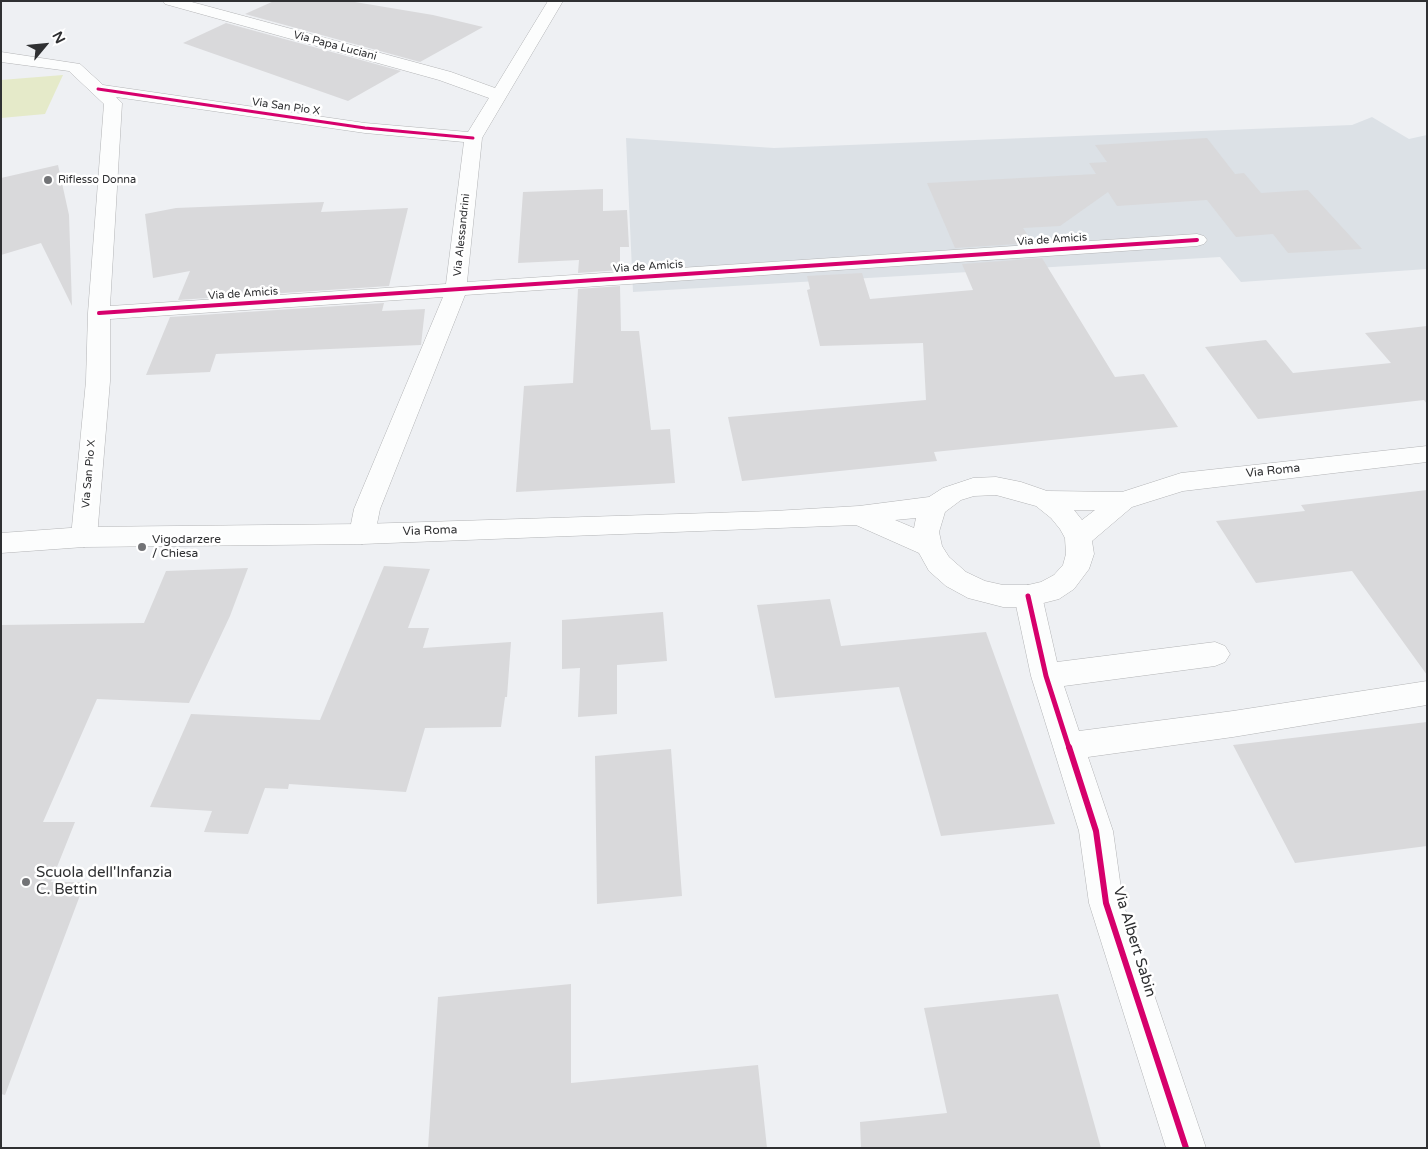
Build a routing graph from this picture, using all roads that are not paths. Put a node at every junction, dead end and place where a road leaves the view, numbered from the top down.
1 (170, 1) edge
2 (556, 1) edge
3 (1, 57) edge
4 (98, 89) junction
5 (498, 95) junction
6 (473, 138) junction
7 (1197, 240) dead end
8 (456, 290) junction
9 (99, 313) junction
10 (1427, 454) edge
11 (1044, 500) junction
12 (1123, 501) junction
13 (936, 506) junction
14 (859, 516) junction
15 (362, 534) junction
16 (84, 537) junction
17 (1078, 538) junction
18 (1, 543) edge
19 (929, 546) junction
20 (1028, 596) junction
21 (1215, 654) dead end
22 (1046, 676) junction
23 (1427, 693) edge
24 (1070, 746) junction
25 (1186, 1148) edge

1 - 5 street, Via Papa Luciani
2 - 5 street, Via Alessandrini
3 - 4 street, Via San Pio X
4 - 6 street, Via San Pio X
4 - 9 street, Via San Pio X
5 - 6 street, Via Alessandrini
6 - 8 street, Via Alessandrini
7 - 8 street, Via de Amicis
8 - 9 street, Via de Amicis
8 - 15 street, Via Alessandrini
9 - 16 street, Via San Pio X
10 - 12 street, Via Roma
11 - 12 street, Via Roma
11 - 13 street, Via Roma
11 - 17 street, Via Roma
12 - 17 street, Via Roma
13 - 14 street, Via Roma
13 - 19 street
14 - 15 street, Via Roma
14 - 19 street, Via Roma
15 - 16 street, Via Roma
16 - 18 street, Via Roma
17 - 20 street
19 - 20 street
20 - 22 street, Via Albert Sabin
21 - 22 street
22 - 24 street, Via Albert Sabin
23 - 24 street
24 - 25 street, Via Albert Sabin

